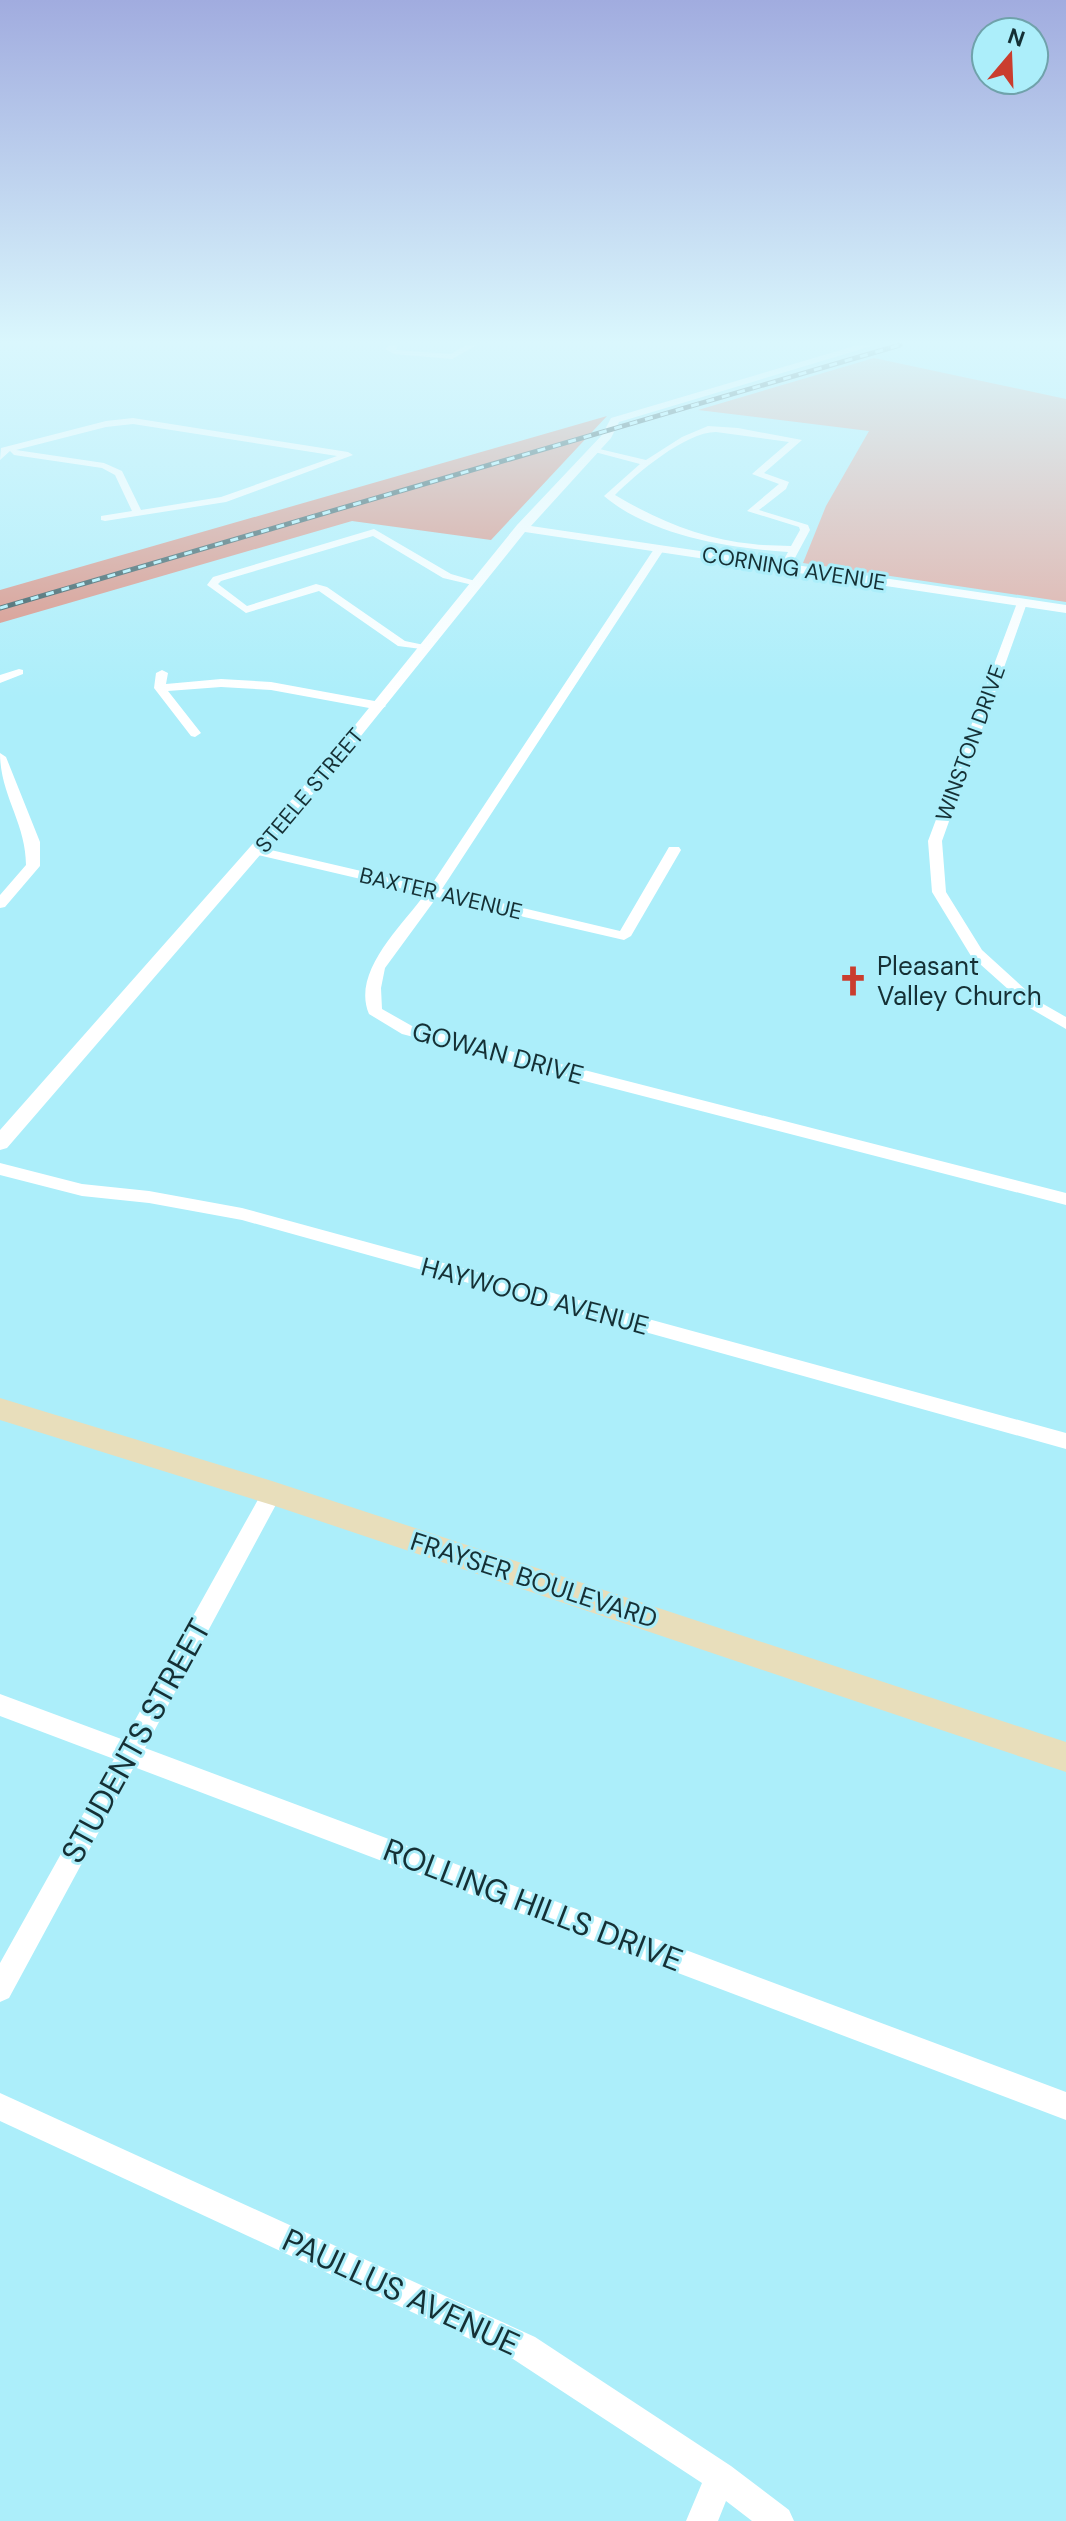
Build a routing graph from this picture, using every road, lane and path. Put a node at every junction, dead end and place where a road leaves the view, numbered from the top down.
1 (79, 463) edge
2 (327, 463) edge
3 (581, 463) edge
4 (648, 463) edge
5 (770, 463) edge
6 (137, 511) junction
7 (105, 518) dead end
8 (521, 528) junction
9 (660, 548) junction
10 (793, 549) junction
11 (785, 567) junction
12 (477, 583) junction
13 (1022, 603) junction
14 (1066, 609) edge
15 (425, 648) junction
16 (19, 672) dead end
17 (162, 673) dead end
18 (0, 679) edge
19 (160, 688) junction
20 (380, 706) junction
21 (195, 733) dead end
22 (0, 757) edge
23 (674, 850) dead end
24 (258, 851) junction
25 (434, 891) junction
26 (0, 904) edge
27 (1066, 1024) edge
28 (0, 1143) edge
29 (0, 1169) edge
30 (1066, 1199) edge
31 (0, 1409) edge
32 (1066, 1441) edge
33 (272, 1493) junction
34 (0, 1705) edge
35 (129, 1754) junction
36 (1066, 1757) edge
37 (0, 1989) edge
38 (1066, 2106) edge
39 (0, 2107) edge
40 (720, 2477) junction
41 (702, 2521) edge
42 (778, 2521) edge

1 - 6 street
2 - 6 street
3 - 8 street, STEELE STREET
4 - 10 street
5 - 10 street
6 - 7 street
8 - 9 street, CORNING AVENUE
8 - 12 street, STEELE STREET
9 - 11 street, CORNING AVENUE
9 - 25 street, GOWAN DRIVE
10 - 11 street
11 - 13 street, CORNING AVENUE
12 - 15 street, STEELE STREET
12 - 15 street
13 - 14 street, CORNING AVENUE
13 - 27 street, WINSTON DRIVE
15 - 20 street, STEELE STREET
16 - 18 street
17 - 19 street
19 - 20 street
19 - 21 street
20 - 24 street, STEELE STREET
22 - 26 street
23 - 25 street, BAXTER AVENUE
24 - 25 street, BAXTER AVENUE
24 - 28 street, STEELE STREET
25 - 30 street, GOWAN DRIVE
29 - 32 street, HAYWOOD AVENUE
31 - 33 main road, FRAYSER BOULEVARD
33 - 35 street, STUDENTS STREET
33 - 36 main road, FRAYSER BOULEVARD
34 - 35 street, ROLLING HILLS DRIVE
35 - 37 street, STUDENTS STREET
35 - 38 street, ROLLING HILLS DRIVE
39 - 40 street, PAULLUS AVENUE
40 - 41 street
40 - 42 street, PAULLUS AVENUE

